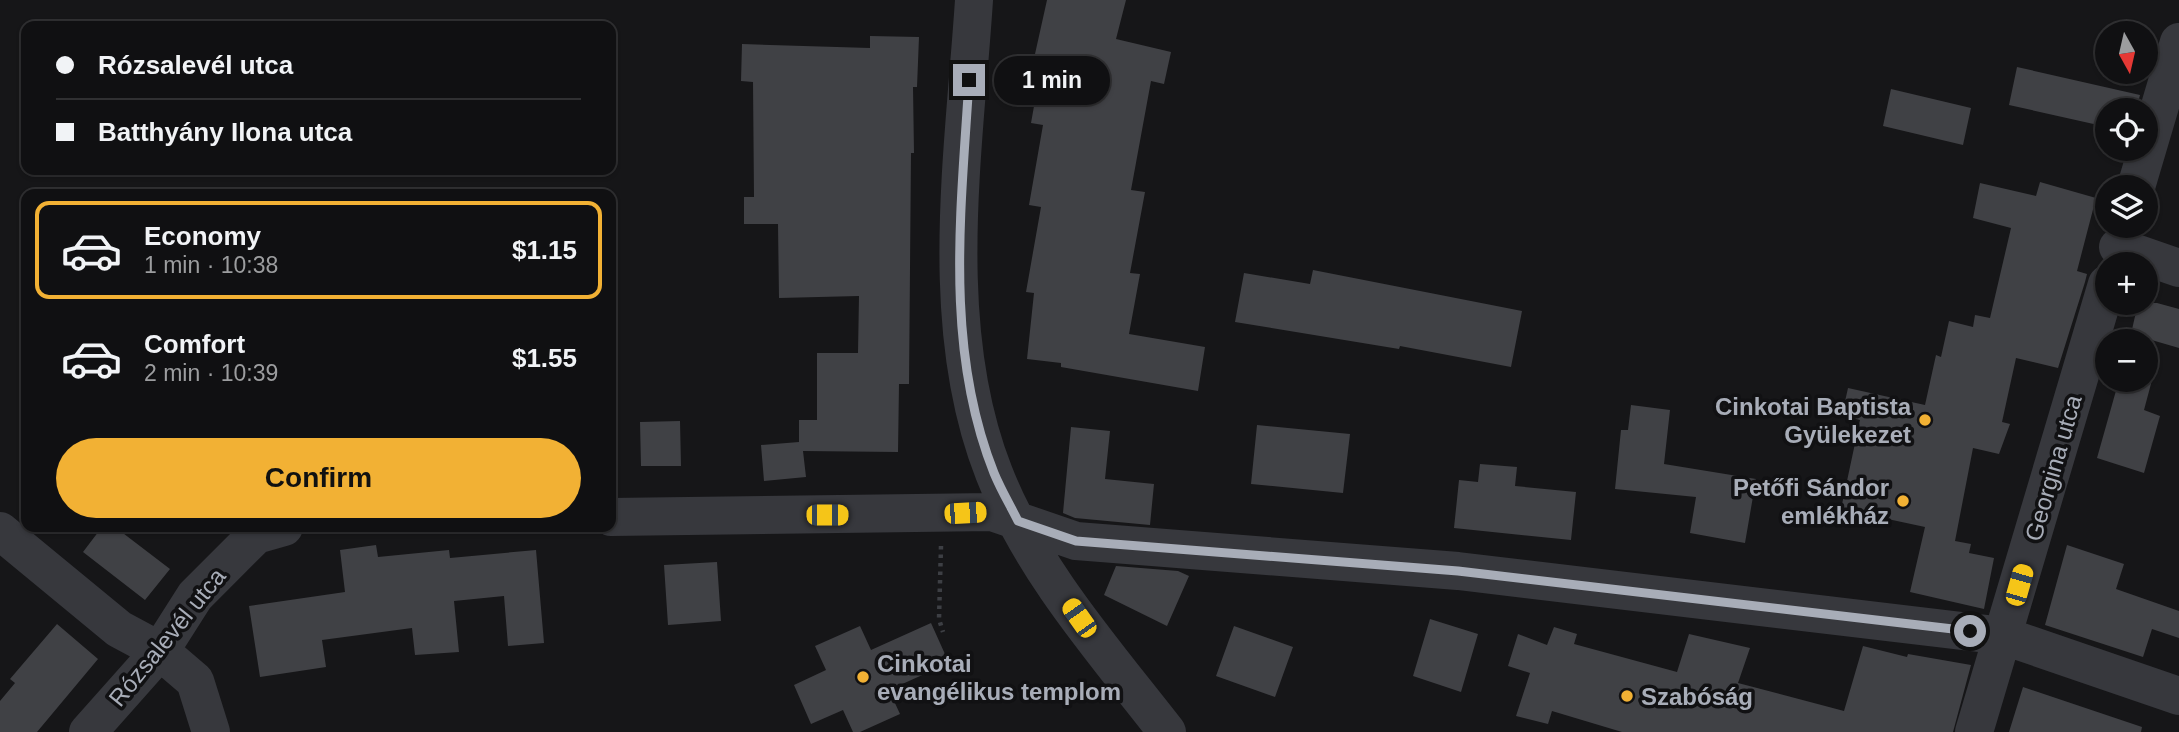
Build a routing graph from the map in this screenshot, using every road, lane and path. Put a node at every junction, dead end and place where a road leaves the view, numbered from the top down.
1 (974, 0) edge
2 (2179, 42) edge
3 (2140, 175) edge
4 (2118, 246) edge
5 (2179, 268) edge
6 (2098, 315) edge
7 (616, 517) edge
8 (1018, 521) junction
9 (0, 531) edge
10 (266, 532) edge
11 (943, 542) dead end
12 (943, 632) dead end
13 (2004, 636) junction
14 (160, 651) junction
15 (2179, 696) edge
16 (88, 732) edge
17 (211, 732) edge
18 (1167, 732) edge
19 (1974, 732) edge

1 - 8 street
2 - 3 street
4 - 5 street
6 - 13 street, Georgina utca
7 - 8 street
8 - 13 street
8 - 18 street
9 - 14 street
10 - 14 street, Rózsalevél utca
11 - 12 path
13 - 15 street
13 - 19 street, Georgina utca
14 - 16 street, Rózsalevél utca
14 - 17 street

